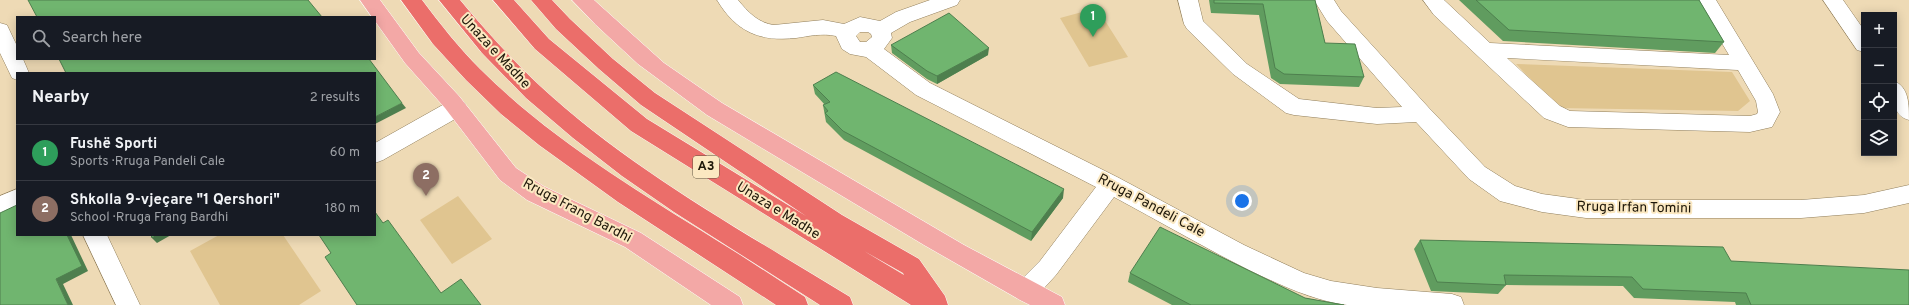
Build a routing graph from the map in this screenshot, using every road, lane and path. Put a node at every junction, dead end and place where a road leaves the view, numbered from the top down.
1 (370, 0) edge
2 (411, 0) edge
3 (449, 0) edge
4 (503, 0) edge
5 (541, 0) edge
6 (582, 0) edge
7 (727, 0) edge
8 (950, 0) edge
9 (1188, 0) edge
10 (1324, 0) edge
11 (1433, 0) edge
12 (1706, 0) edge
13 (1834, 0) edge
14 (0, 30) edge
15 (875, 39) junction
16 (1861, 40) edge
17 (1485, 50) junction
18 (1743, 63) junction
19 (19, 72) edge
20 (456, 108) junction
21 (1421, 114) junction
22 (376, 153) edge
23 (1111, 184) junction
24 (1909, 194) edge
25 (16, 198) edge
26 (0, 206) edge
27 (95, 236) edge
28 (1026, 291) junction
29 (128, 305) edge
30 (730, 305) edge
31 (796, 305) edge
32 (841, 305) edge
33 (932, 305) edge
34 (937, 305) edge
35 (1053, 305) edge
36 (1452, 305) edge

1 - 20 main road, Rruga Frang Bardhi
2 - 31 highway
3 - 32 highway, Unaza e Madhe
4 - 33 highway, Unaza e Madhe / A3
5 - 34 highway
6 - 28 main road
7 - 15 street
8 - 15 street
9 - 21 street
10 - 21 street, Rruga Irfan Tomini
11 - 17 street
12 - 18 street
13 - 16 street
14 - 19 street
15 - 23 street, Rruga Pandeli Cale
17 - 18 street
17 - 18 street
20 - 22 street
20 - 30 main road, Rruga Frang Bardhi
21 - 24 street, Rruga Irfan Tomini
23 - 28 street
23 - 36 street, Rruga Pandeli Cale
25 - 26 street
27 - 29 street
28 - 35 main road

